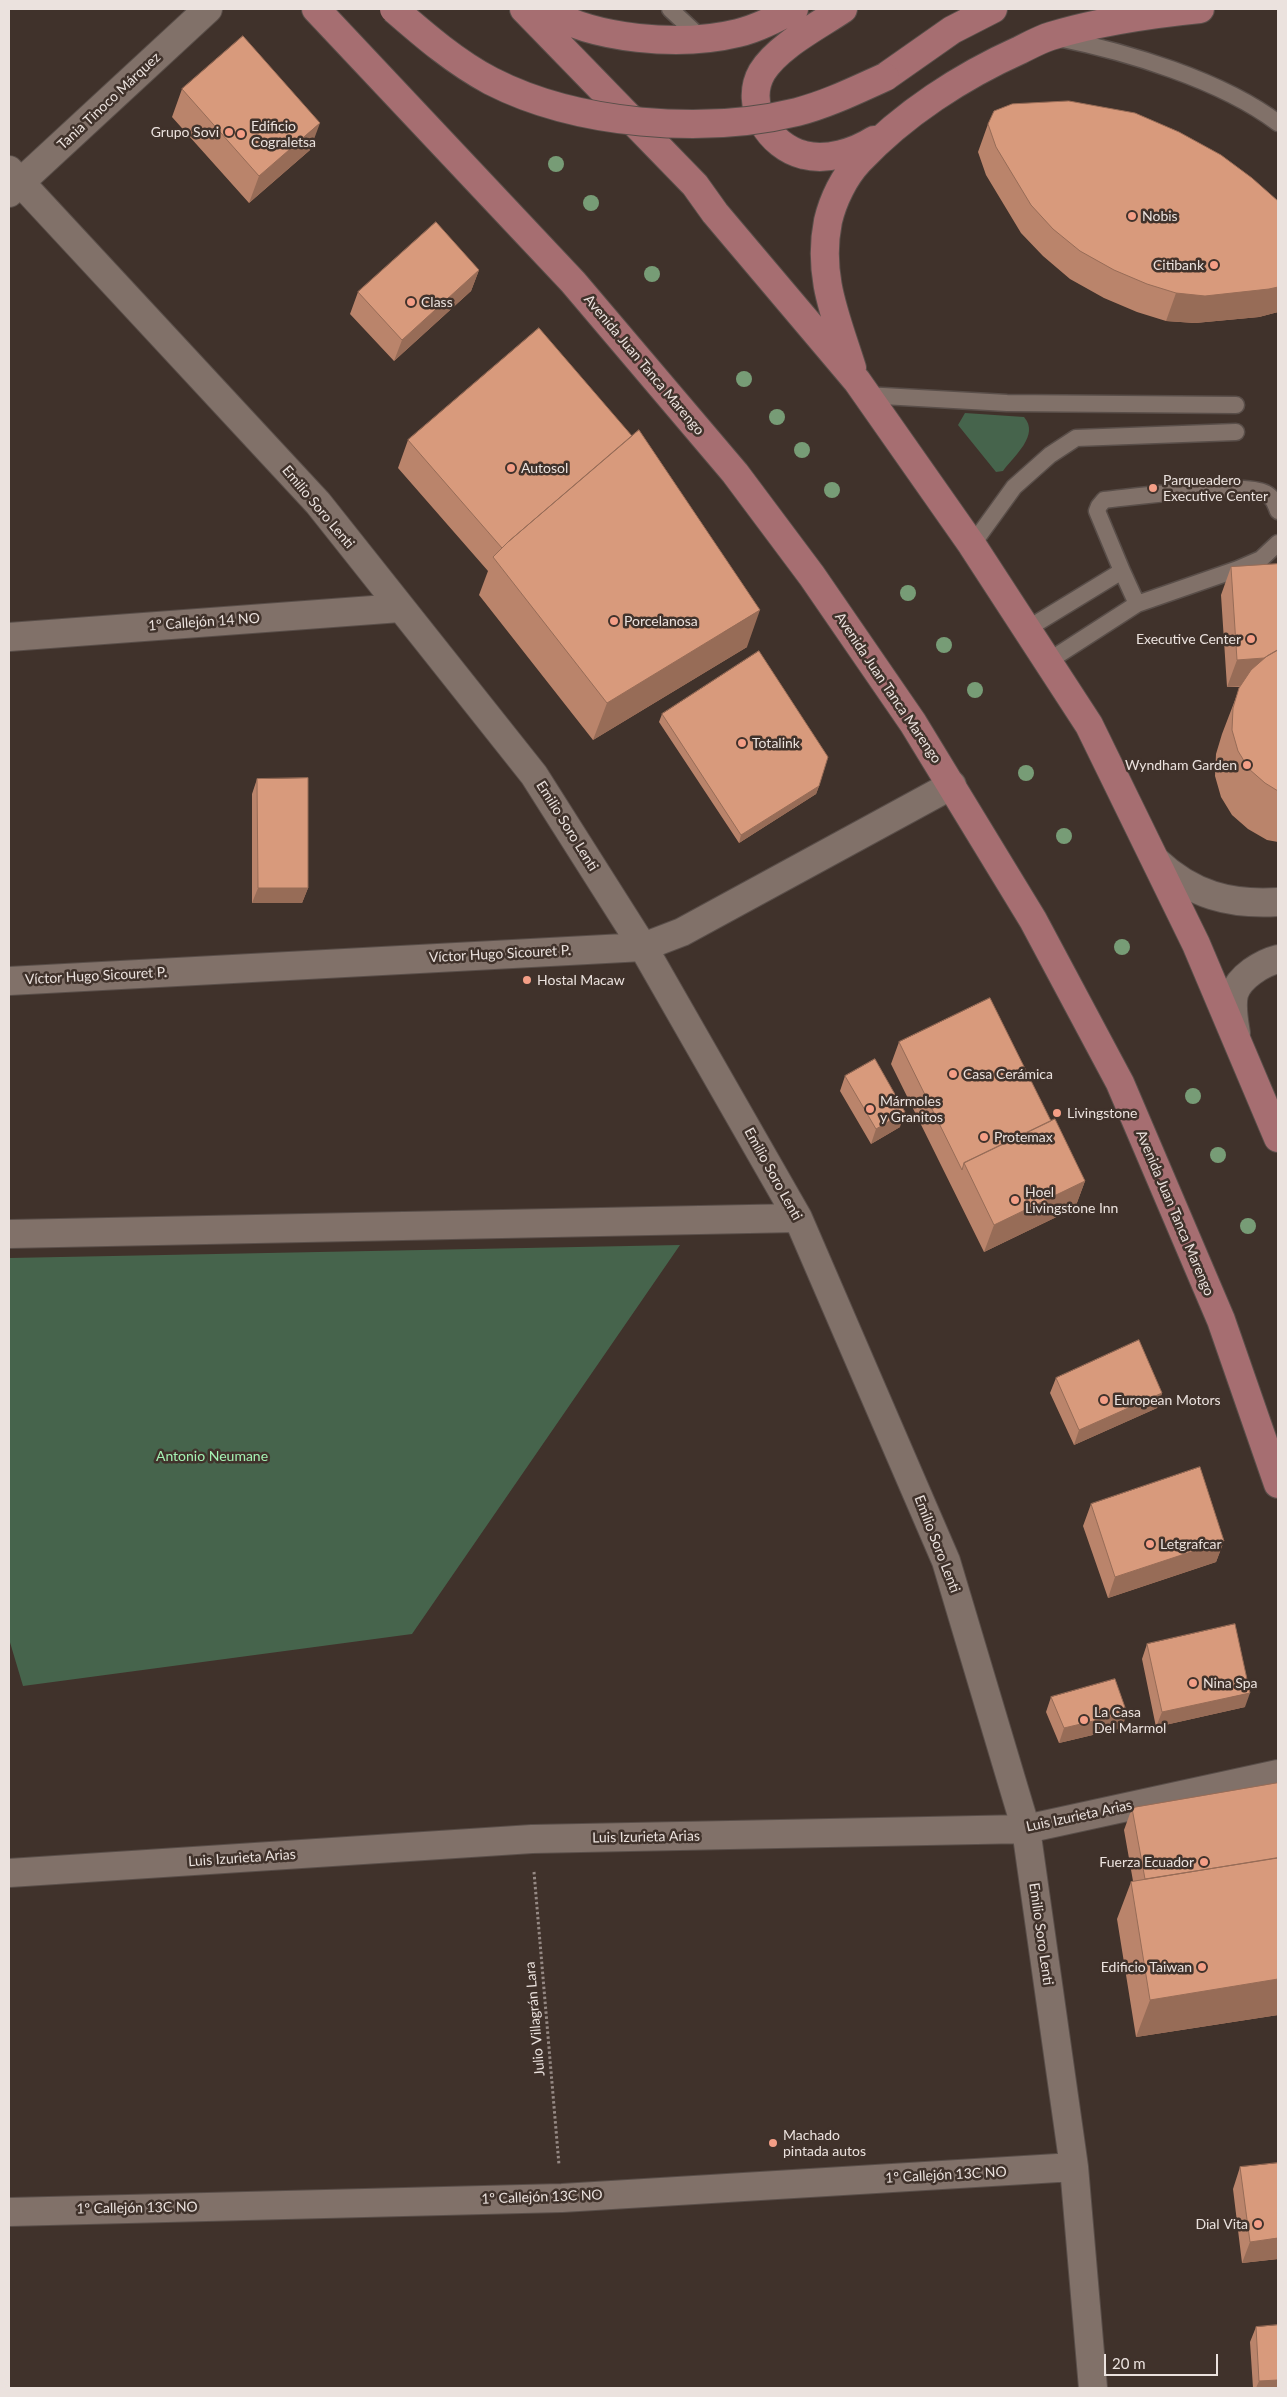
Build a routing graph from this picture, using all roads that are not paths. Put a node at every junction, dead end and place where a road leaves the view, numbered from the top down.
1 (208, 9) edge
2 (316, 9) edge
3 (394, 9) edge
4 (524, 9) edge
5 (544, 9) edge
6 (670, 9) edge
7 (794, 9) edge
8 (843, 9) edge
9 (993, 9) edge
10 (1200, 9) edge
11 (1050, 36) junction
12 (700, 38) junction
13 (901, 123) junction
14 (1278, 123) edge
15 (13, 181) edge
16 (861, 388) junction
17 (1236, 405) dead end
18 (1236, 432) dead end
19 (1278, 511) edge
20 (1278, 543) edge
21 (972, 545) junction
22 (1122, 571) junction
23 (1137, 604) junction
24 (400, 608) junction
25 (1027, 629) junction
26 (9, 636) edge
27 (1047, 662) junction
28 (952, 785) junction
29 (1156, 861) junction
30 (1278, 902) edge
31 (643, 947) junction
32 (1278, 959) edge
33 (9, 980) edge
34 (1236, 1033) junction
35 (1278, 1138) edge
36 (798, 1218) junction
37 (9, 1234) edge
38 (1278, 1484) edge
39 (1278, 1774) edge
40 (1026, 1829) junction
41 (9, 1873) edge
42 (1074, 2168) junction
43 (9, 2212) edge
44 (1093, 2388) edge

1 - 15 street, Tania Tinoco Márquez
2 - 28 main road, Avenida Juan Tanca Marengo
3 - 9 main road, bridge
4 - 16 main road
5 - 12 main road
6 - 12 lane
7 - 12 main road
8 - 13 main road
10 - 11 main road
11 - 13 main road
11 - 14 lane
13 - 16 main road
15 - 24 street, Emilio Soro Lenti
16 - 17 lane
16 - 21 main road
18 - 21 lane
19 - 22 lane
20 - 23 lane
21 - 25 main road
22 - 23 lane
22 - 25 lane
23 - 27 lane
24 - 26 street, 1º Callejón 14 NO
24 - 31 street, Emilio Soro Lenti
25 - 27 main road
27 - 29 main road
28 - 31 street, Víctor Hugo Sicouret P.
28 - 38 main road, Avenida Juan Tanca Marengo
29 - 30 street
29 - 34 main road
31 - 33 street, Víctor Hugo Sicouret P.
31 - 36 street, Emilio Soro Lenti
32 - 34 street
34 - 35 main road
36 - 37 street
36 - 40 street, Emilio Soro Lenti
39 - 40 street, Luis Izurieta Arias
40 - 41 street, Luis Izurieta Arias
40 - 42 street, Emilio Soro Lenti
42 - 43 street, 1º Callejón 13C NO
42 - 44 street, Emilio Soro Lenti

